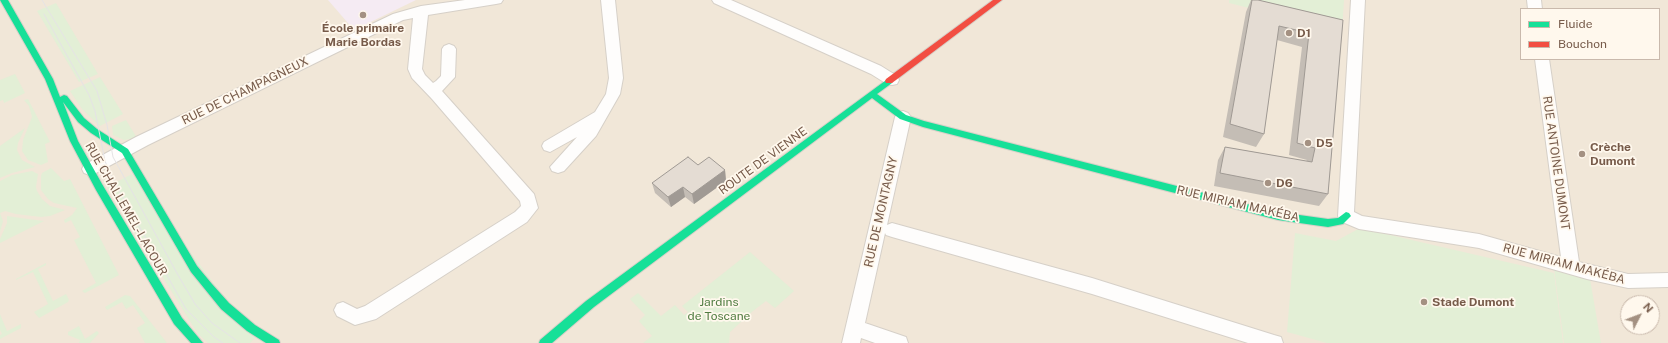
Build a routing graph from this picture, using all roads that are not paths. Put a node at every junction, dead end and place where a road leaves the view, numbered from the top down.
1 (4, 0) edge
2 (496, 0) edge
3 (608, 0) edge
4 (719, 0) edge
5 (998, 0) edge
6 (1358, 0) edge
7 (421, 11) junction
8 (448, 49) dead end
9 (1542, 60) edge
10 (49, 79) junction
11 (892, 80) junction
12 (435, 93) junction
13 (873, 95) junction
14 (603, 113) junction
15 (903, 118) junction
16 (550, 146) dead end
17 (125, 151) junction
18 (558, 167) dead end
19 (90, 169) junction
20 (1346, 216) junction
21 (892, 230) dead end
22 (1571, 267) junction
23 (1668, 280) edge
24 (343, 310) dead end
25 (853, 336) edge
26 (198, 343) edge
27 (275, 343) edge
28 (544, 343) edge
29 (899, 343) edge
30 (1274, 343) edge

1 - 10 street, RUE CHALLEMEL-LACOUR
2 - 7 street, RUE DE CHAMPAGNEUX
3 - 14 street
4 - 11 street
5 - 11 street, ROUTE DE VIENNE
6 - 20 street
7 - 12 street
7 - 17 street, RUE DE CHAMPAGNEUX
8 - 12 street
9 - 22 street, RUE ANTOINE DUMONT
10 - 17 street, RUE CHALLEMEL-LACOUR
10 - 19 street, RUE CHALLEMEL-LACOUR
11 - 13 street, ROUTE DE VIENNE
12 - 24 street
13 - 15 street
13 - 28 street, ROUTE DE VIENNE
14 - 16 street
14 - 18 street
15 - 20 street, RUE MIRIAM MAKÉBA
15 - 25 street, RUE DE MONTAGNY
17 - 19 street, RUE DE CHAMPAGNEUX
17 - 27 street, RUE CHALLEMEL-LACOUR
19 - 26 street, RUE CHALLEMEL-LACOUR
20 - 22 street, RUE MIRIAM MAKÉBA
21 - 30 street
22 - 23 street, RUE MIRIAM MAKÉBA
25 - 29 street

